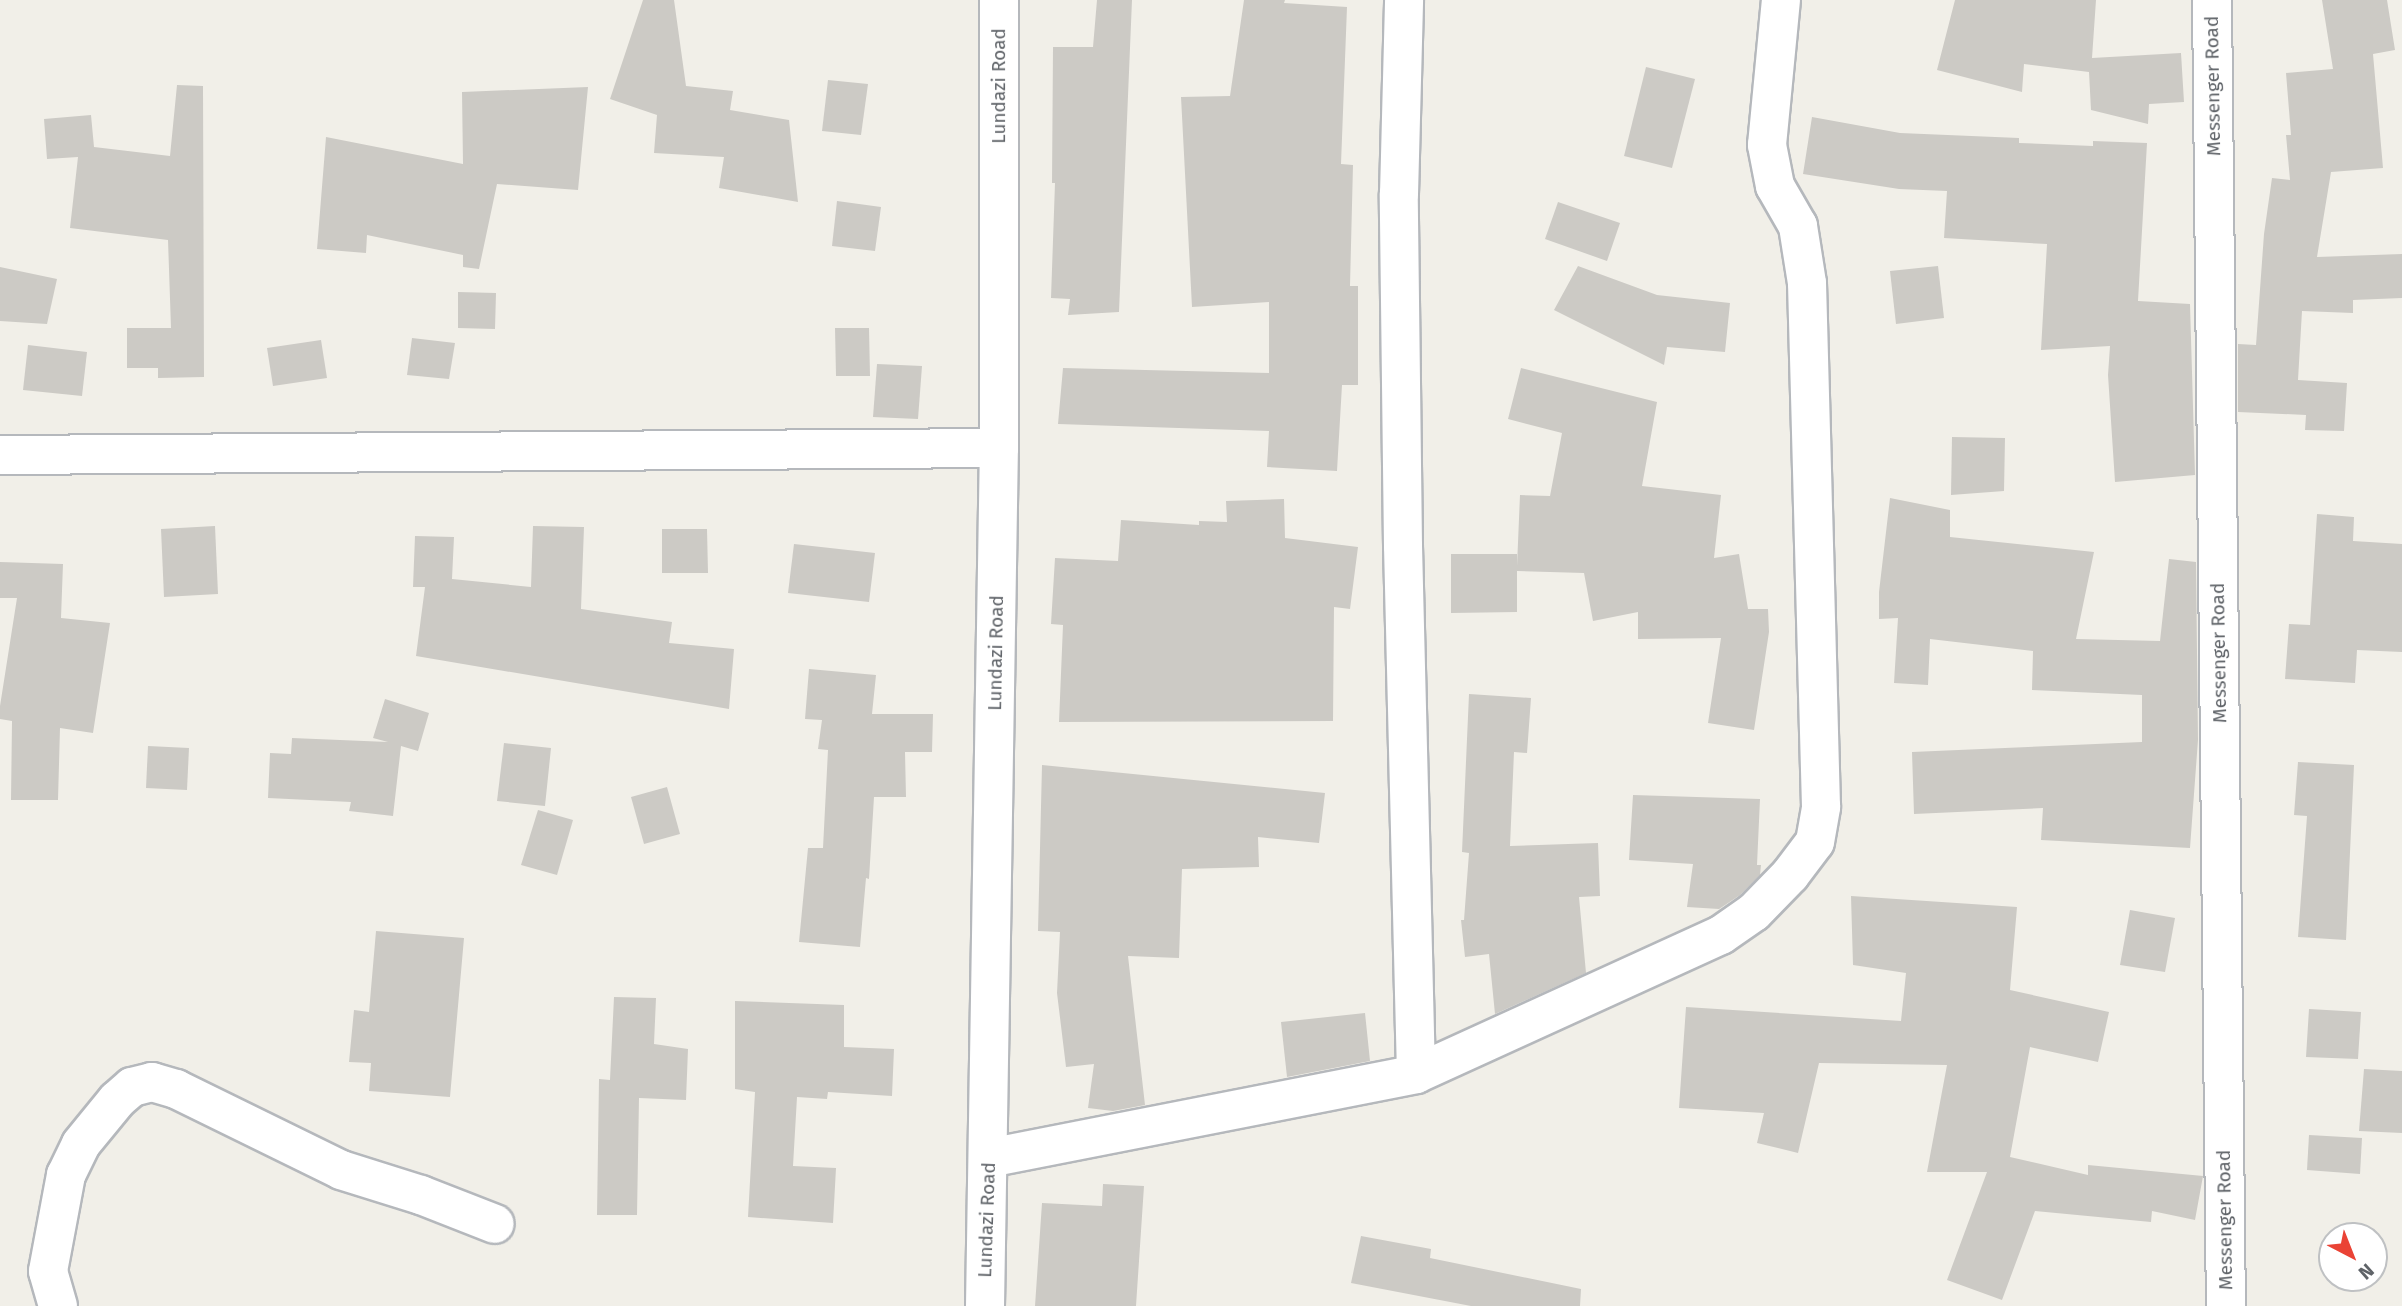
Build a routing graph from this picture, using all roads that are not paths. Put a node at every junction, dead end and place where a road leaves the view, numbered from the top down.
1 (999, 0) edge
2 (1404, 0) edge
3 (1781, 0) edge
4 (2212, 0) edge
5 (999, 448) junction
6 (0, 454) edge
7 (1416, 1074) junction
8 (989, 1158) junction
9 (495, 1224) dead end
10 (58, 1306) edge
11 (985, 1306) edge
12 (2226, 1306) edge

1 - 5 street, Lundazi Road
2 - 7 street
3 - 7 street
4 - 12 street, Messenger Road
5 - 6 street
5 - 8 street, Lundazi Road
7 - 8 street
8 - 11 street, Lundazi Road
9 - 10 street

